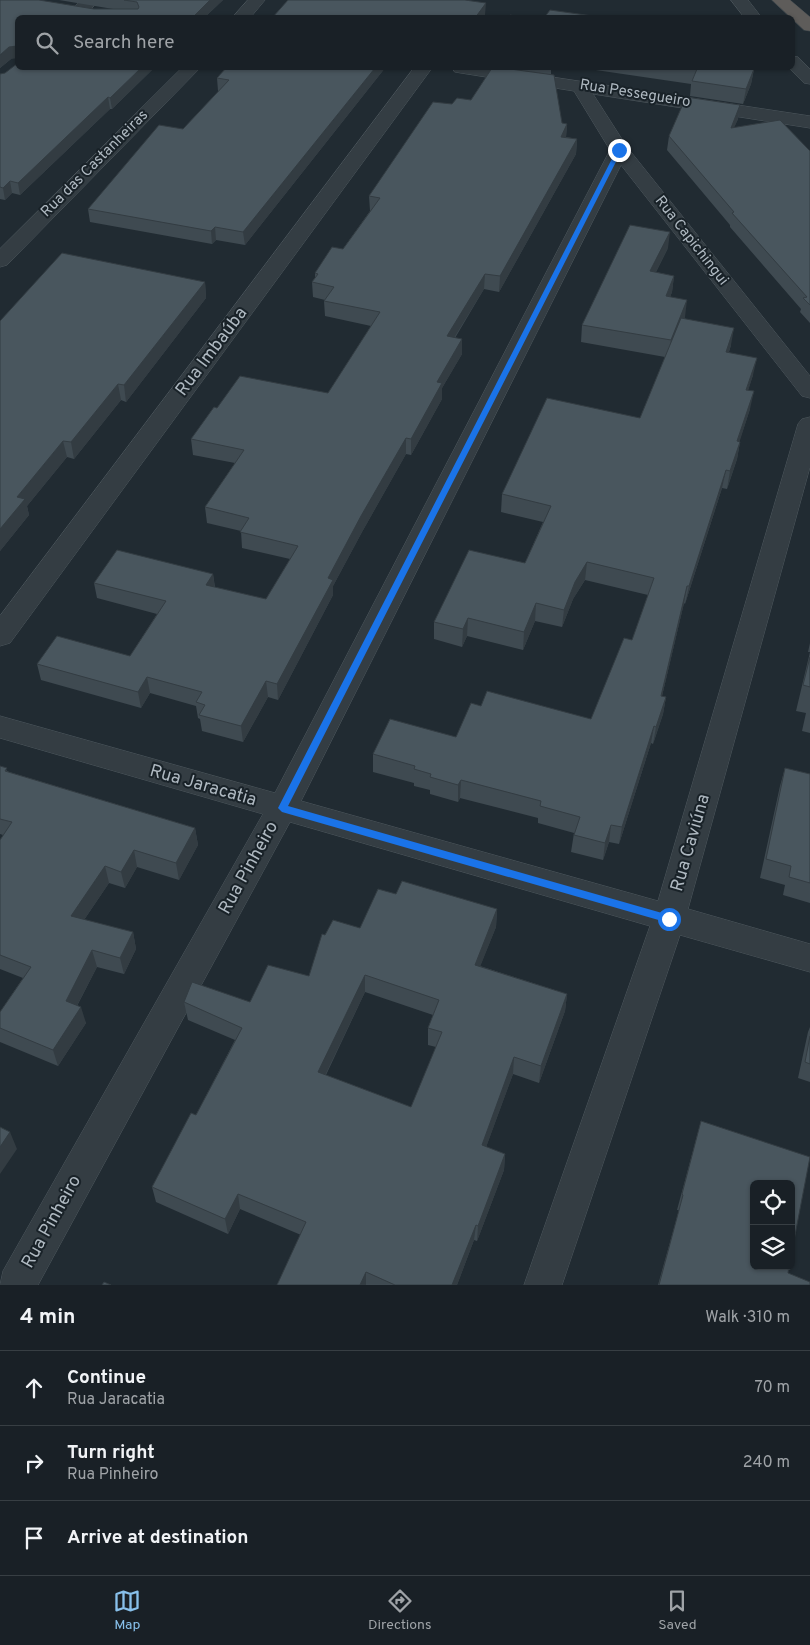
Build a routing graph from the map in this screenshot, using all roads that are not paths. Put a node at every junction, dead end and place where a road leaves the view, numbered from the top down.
1 (257, 0) edge
2 (739, 0) edge
3 (780, 0) edge
4 (76, 8) edge
5 (106, 14) edge
6 (243, 15) edge
7 (752, 15) edge
8 (810, 26) edge
9 (795, 64) edge
10 (189, 70) edge
11 (422, 70) edge
12 (474, 70) edge
13 (810, 80) edge
14 (578, 85) junction
15 (810, 122) edge
16 (619, 150) junction
17 (42, 218) junction
18 (0, 232) edge
19 (0, 261) edge
20 (810, 391) edge
21 (810, 424) edge
22 (0, 636) edge
23 (0, 727) edge
24 (282, 808) junction
25 (669, 919) junction
26 (810, 958) edge
27 (17, 1285) edge
28 (543, 1285) edge

1 - 6 street
2 - 7 street
3 - 8 highway
4 - 5 street
9 - 13 street
10 - 17 street, Rua das Castanheiras
11 - 22 street, Rua Imbaúba
12 - 14 street, Rua Pessegueiro
14 - 15 street, Rua Pessegueiro
14 - 16 street, Rua Capichingui
16 - 20 street, Rua Capichingui
16 - 24 street, Rua Pinheiro
17 - 18 street
17 - 19 street, Rua das Castanheiras
21 - 25 street, Rua Caviúna
23 - 24 street, Rua Jaracatia
24 - 25 street, Rua Jaracatia
24 - 27 street, Rua Pinheiro
25 - 26 street, Rua Jaracatia
25 - 28 street, Rua Caviúna

